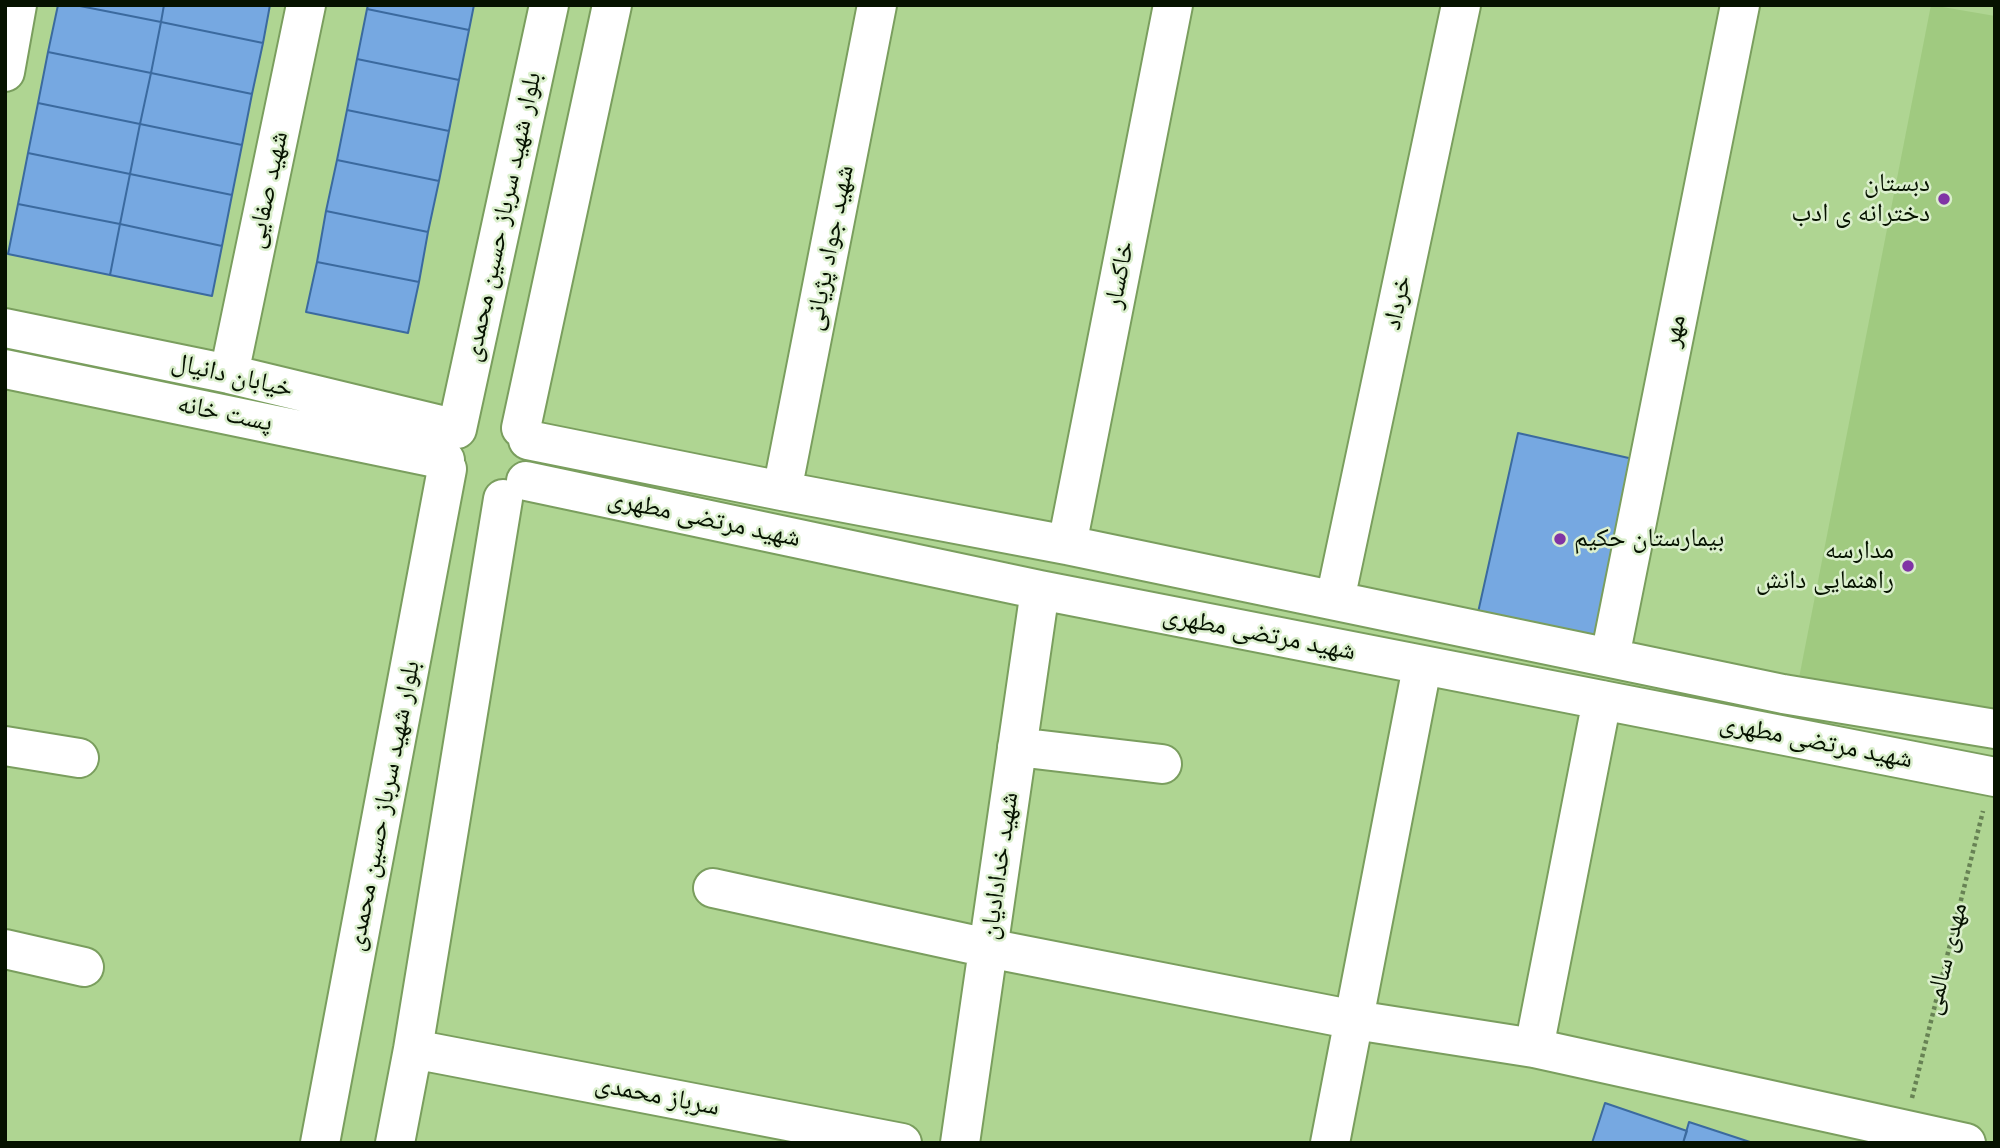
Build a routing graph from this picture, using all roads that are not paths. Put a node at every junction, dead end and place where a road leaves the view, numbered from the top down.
1 (17, 5) edge
2 (306, 5) edge
3 (550, 5) edge
4 (612, 5) edge
5 (877, 5) edge
6 (1172, 5) edge
7 (1461, 5) edge
8 (1740, 5) edge
9 (5, 72) edge
10 (5, 328) edge
11 (5, 369) edge
12 (229, 374) junction
13 (525, 434) junction
14 (450, 452) junction
15 (515, 490) junction
16 (782, 491) junction
17 (1067, 544) junction
18 (1040, 590) junction
19 (1335, 600) junction
20 (1610, 657) junction
21 (1422, 667) junction
22 (1602, 700) junction
23 (1995, 729) edge
24 (5, 746) edge
25 (1017, 747) junction
26 (79, 758) dead end
27 (1162, 764) dead end
28 (1993, 777) edge
29 (713, 888) dead end
30 (988, 948) junction
31 (5, 949) edge
32 (85, 968) dead end
33 (1355, 1020) junction
34 (1534, 1048) junction
35 (413, 1049) junction
36 (1904, 1136) edge
37 (320, 1143) edge
38 (395, 1143) edge
39 (902, 1143) edge
40 (960, 1143) edge
41 (1330, 1143) edge
42 (1966, 1143) edge

1 - 9 street
2 - 12 street, شهید صفایی
3 - 14 street, بلوار شهید سرباز حسین محمدی
4 - 13 street
5 - 16 street, شهید جواد پژیانی
6 - 17 street, خاکسار
7 - 19 street, خرداد
8 - 20 street, مهر
10 - 12 street, خیابان دانیال
11 - 14 street, پست خانه
12 - 14 street, خیابان دانیال
13 - 14 street
13 - 15 street
13 - 16 street, شهید مرتضی مطهری
14 - 15 street
14 - 37 street, بلوار شهید سرباز حسین محمدی
15 - 18 street, شهید مرتضی مطهری
15 - 35 street
16 - 17 street, شهید مرتضی مطهری
17 - 19 street, شهید مرتضی مطهری
18 - 21 street, شهید مرتضی مطهری
18 - 25 street, شهید خدادادیان
19 - 20 street, شهید مرتضی مطهری
20 - 23 street, شهید مرتضی مطهری
21 - 22 street, شهید مرتضی مطهری
21 - 33 street
22 - 28 street, شهید مرتضی مطهری
22 - 34 street
24 - 26 street
25 - 27 street
25 - 30 street, شهید خدادادیان
29 - 30 street
30 - 33 street
30 - 40 street, شهید خدادادیان
31 - 32 street
33 - 34 street
33 - 41 street
34 - 36 street
35 - 38 street
35 - 39 street, سرباز محمدی
36 - 42 street

